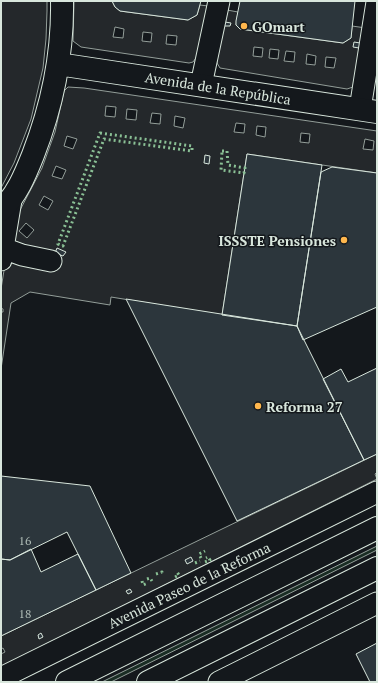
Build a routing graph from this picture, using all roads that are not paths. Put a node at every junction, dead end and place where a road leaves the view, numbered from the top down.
1 (62, 1) edge
2 (219, 1) edge
3 (377, 2) edge
4 (58, 64) junction
5 (201, 85) junction
6 (369, 111) edge
7 (6, 205) edge
8 (2, 254) edge
9 (51, 261) dead end
10 (377, 492) edge
11 (377, 528) edge
12 (377, 568) edge
13 (377, 603) edge
14 (1, 678) edge
15 (68, 682) edge
16 (148, 682) edge
17 (219, 682) edge

1 - 4 main road
2 - 5 street
3 - 6 street
4 - 5 main road, Avenida de la República
4 - 7 main road
5 - 6 main road, Avenida de la República
7 - 8 street
8 - 9 street
10 - 14 street, Avenida Paseo de la Reforma
11 - 15 main road
12 - 16 main road
13 - 17 street

